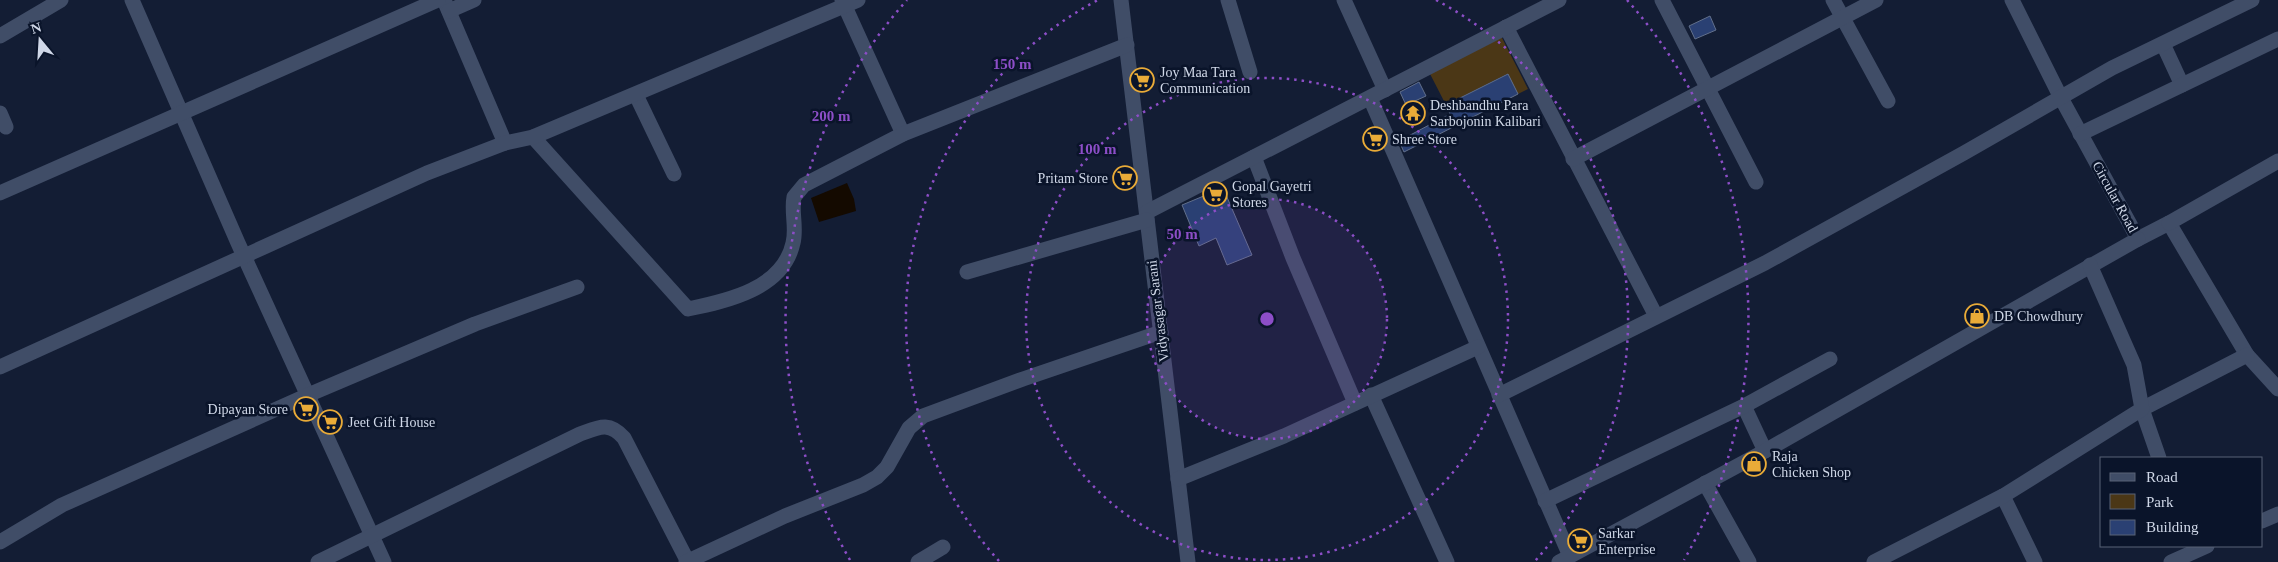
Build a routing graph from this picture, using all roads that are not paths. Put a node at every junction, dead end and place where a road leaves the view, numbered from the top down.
1 (61, 0) edge
2 (132, 0) edge
3 (438, 0) edge
4 (474, 0) edge
5 (1228, 0) edge
6 (1344, 0) edge
7 (1558, 0) edge
8 (1662, 0) edge
9 (1834, 0) edge
10 (1876, 0) edge
11 (2012, 0) edge
12 (2252, 0) edge
13 (849, 2) edge
14 (1125, 2) edge
15 (447, 5) edge
16 (1843, 17) junction
17 (1506, 27) junction
18 (0, 36) edge
19 (2278, 39) edge
20 (2163, 44) junction
21 (1126, 45) junction
22 (1250, 72) dead end
23 (2182, 85) junction
24 (1707, 88) junction
25 (1385, 90) junction
26 (636, 95) junction
27 (2060, 96) junction
28 (1370, 98) junction
29 (1888, 101) dead end
30 (182, 114) junction
31 (903, 134) junction
32 (2080, 134) junction
33 (533, 137) junction
34 (505, 144) junction
35 (1254, 158) junction
36 (1573, 159) junction
37 (2278, 161) edge
38 (674, 174) dead end
39 (1756, 182) dead end
40 (0, 193) edge
41 (1147, 216) junction
42 (2169, 222) junction
43 (2138, 239) junction
44 (245, 256) junction
45 (2090, 265) junction
46 (967, 272) dead end
47 (577, 287) dead end
48 (1656, 316) junction
49 (1161, 332) junction
50 (1478, 347) junction
51 (2247, 356) junction
52 (1830, 359) dead end
53 (0, 367) edge
54 (2278, 389) edge
55 (308, 395) junction
56 (1499, 395) junction
57 (1371, 396) junction
58 (1356, 403) junction
59 (1744, 406) junction
60 (2142, 409) junction
61 (1765, 451) junction
62 (2159, 457) edge
63 (1178, 479) junction
64 (1705, 483) junction
65 (2003, 496) junction
66 (1545, 501) junction
67 (2278, 514) edge
68 (2263, 521) edge
69 (372, 536) junction
70 (0, 542) edge
71 (943, 547) dead end
72 (2191, 549) edge
73 (1564, 559) edge
74 (318, 562) edge
75 (384, 562) edge
76 (687, 562) edge
77 (918, 562) edge
78 (1188, 562) edge
79 (1447, 562) edge
80 (1750, 562) edge
81 (1874, 562) edge
82 (2035, 562) edge
83 (2171, 562) edge

1 - 18 street
2 - 30 street
3 - 30 street
4 - 15 street
5 - 22 street
6 - 25 street
7 - 17 street
8 - 24 street
9 - 16 street
10 - 16 street
11 - 27 street, Circular Road
12 - 20 street
13 - 26 street
13 - 31 street
14 - 21 street, Vidyasagar Sarani
15 - 34 street
16 - 24 street
16 - 29 street
17 - 25 street
17 - 36 street
19 - 23 street
20 - 23 street
20 - 27 street
21 - 31 street
21 - 41 street, Vidyasagar Sarani
23 - 32 street
24 - 36 street
24 - 39 street
25 - 28 street
26 - 33 street
26 - 38 street
27 - 32 street, Circular Road
27 - 48 street
28 - 35 street
28 - 50 street
30 - 40 street
30 - 44 street
31 - 33 street
32 - 43 street, Circular Road
33 - 34 street
34 - 44 street
35 - 41 street
35 - 58 street
36 - 48 street
37 - 42 street, Circular Road
41 - 46 street
41 - 49 street, Vidyasagar Sarani
42 - 43 street, Circular Road
42 - 51 street
43 - 45 street
44 - 53 street
44 - 55 street
45 - 60 street
45 - 61 street
47 - 55 street
48 - 56 street
49 - 63 street, Vidyasagar Sarani
49 - 76 street
50 - 56 street
50 - 57 street
51 - 54 street
51 - 60 street
52 - 59 street
55 - 69 street
55 - 70 street
56 - 66 street
57 - 58 street
57 - 79 street
58 - 63 street
59 - 61 street
59 - 66 street
60 - 62 street
60 - 65 street
61 - 64 street
63 - 78 street, Vidyasagar Sarani
64 - 73 street
64 - 80 street
65 - 81 street
65 - 82 street
66 - 73 street
67 - 68 street
69 - 74 street
69 - 75 street
69 - 76 street
71 - 77 street
72 - 83 street

